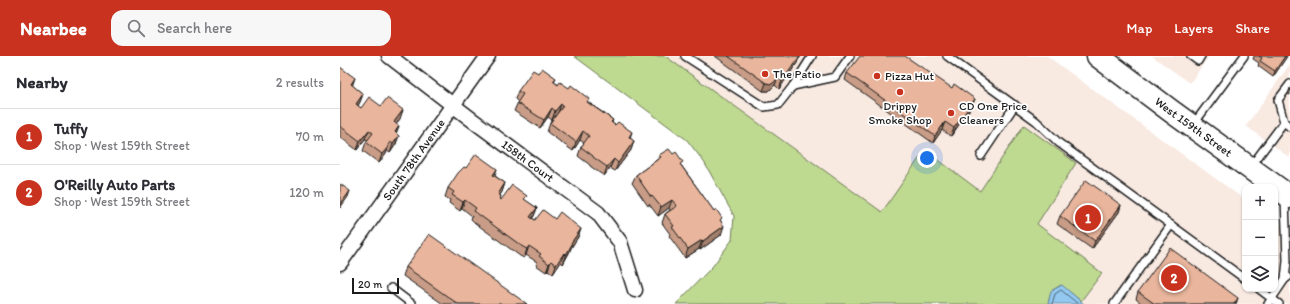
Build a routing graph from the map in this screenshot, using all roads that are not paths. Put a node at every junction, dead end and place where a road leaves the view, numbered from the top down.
1 (389, 56) edge
2 (488, 56) edge
3 (685, 56) edge
4 (812, 56) edge
5 (850, 56) edge
6 (947, 56) edge
7 (1191, 56) edge
8 (1201, 56) edge
9 (1244, 56) edge
10 (1105, 58) edge
11 (1290, 84) edge
12 (793, 86) junction
13 (453, 105) junction
14 (1015, 105) junction
15 (1284, 122) junction
16 (1192, 127) junction
17 (1290, 127) edge
18 (981, 156) dead end
19 (1250, 168) junction
20 (1287, 195) edge
21 (1171, 225) junction
22 (340, 264) edge
23 (1242, 277) edge
24 (1288, 277) edge
25 (391, 288) dead end
26 (634, 290) dead end
27 (1262, 292) edge
28 (1270, 301) edge
29 (412, 304) edge
30 (1114, 304) edge
31 (1280, 304) edge

1 - 13 street, 158th Court
2 - 13 street, South 78th Avenue
3 - 12 lane
4 - 12 lane
5 - 12 lane
6 - 14 lane
7 - 8 lane
9 - 16 lane
10 - 16 main road, West 159th Street
11 - 15 lane
13 - 22 street, South 78th Avenue
13 - 26 street, 158th Court
14 - 18 lane
14 - 21 lane
15 - 17 lane
15 - 19 lane
16 - 19 main road, West 159th Street
19 - 20 main road, West 159th Street
20 - 24 lane
21 - 23 lane
21 - 30 lane
24 - 28 lane
25 - 29 lane
27 - 28 lane
28 - 31 lane

